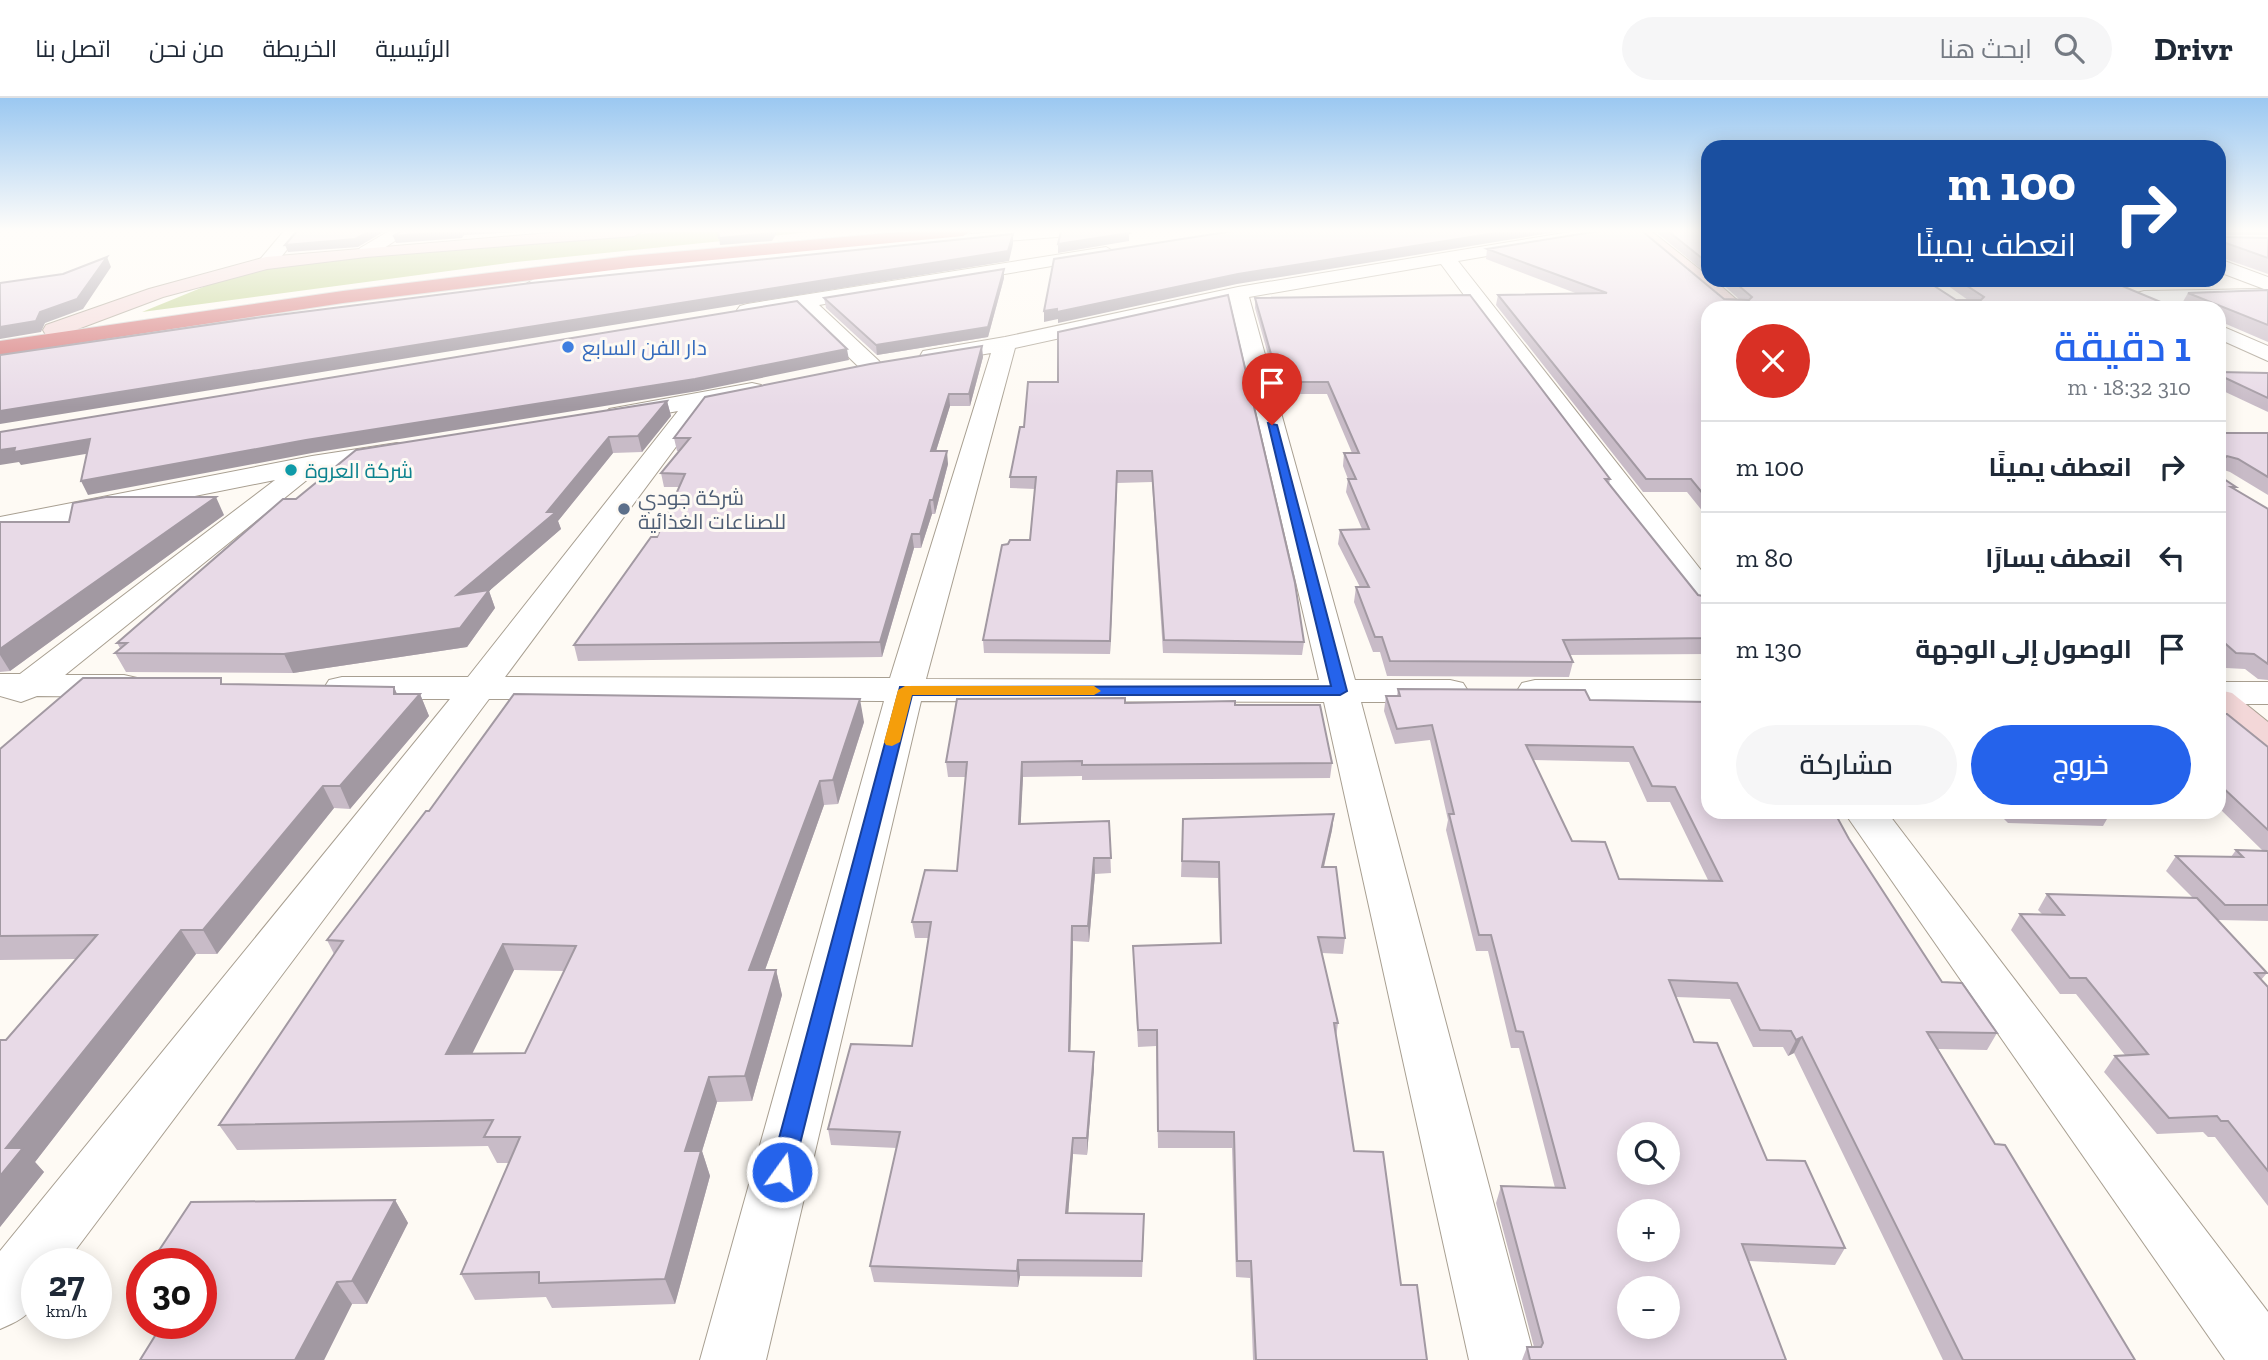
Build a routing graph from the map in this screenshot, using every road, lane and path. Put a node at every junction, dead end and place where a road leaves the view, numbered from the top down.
1 (167, 290) edge
2 (347, 290) edge
3 (406, 290) edge
4 (489, 290) edge
5 (872, 290) edge
6 (1256, 290) edge
7 (1470, 290) edge
8 (1714, 290) edge
9 (1238, 293) junction
10 (2268, 295) edge
11 (803, 301) junction
12 (1727, 301) edge
13 (2152, 301) edge
14 (722, 314) edge
15 (54, 330) junction
16 (2226, 334) edge
17 (0, 339) edge
18 (1004, 344) junction
19 (0, 348) edge
20 (2268, 354) edge
21 (0, 358) edge
22 (871, 366) junction
23 (844, 372) edge
24 (778, 385) edge
25 (698, 401) junction
26 (602, 417) edge
27 (423, 446) edge
28 (312, 464) junction
29 (0, 526) edge
30 (1701, 592) edge
31 (164, 687) edge
32 (314, 688) edge
33 (478, 689) junction
34 (905, 690) junction
35 (1340, 691) junction
36 (1701, 691) edge
37 (9, 693) edge
38 (2226, 693) edge
39 (2268, 694) edge
40 (2226, 707) edge
41 (2268, 741) edge
42 (1870, 819) edge
43 (0, 1299) edge
44 (733, 1360) edge
45 (1502, 1360) edge
46 (2264, 1360) edge

1 - 15 main road
2 - 15 highway
3 - 19 highway
4 - 21 street
5 - 11 street
6 - 9 street
7 - 30 street
8 - 12 main road
9 - 18 street
9 - 35 street
10 - 13 street
11 - 14 street
11 - 22 street
15 - 17 highway
16 - 20 street
18 - 22 street
18 - 34 street
22 - 23 street
24 - 25 street
25 - 26 street
25 - 33 street
27 - 28 street
28 - 29 street
28 - 37 street
31 - 37 street
32 - 33 street
33 - 34 street
33 - 43 street
34 - 35 street
34 - 44 street
35 - 36 street
35 - 45 street
38 - 39 street
40 - 41 main road
42 - 46 street

